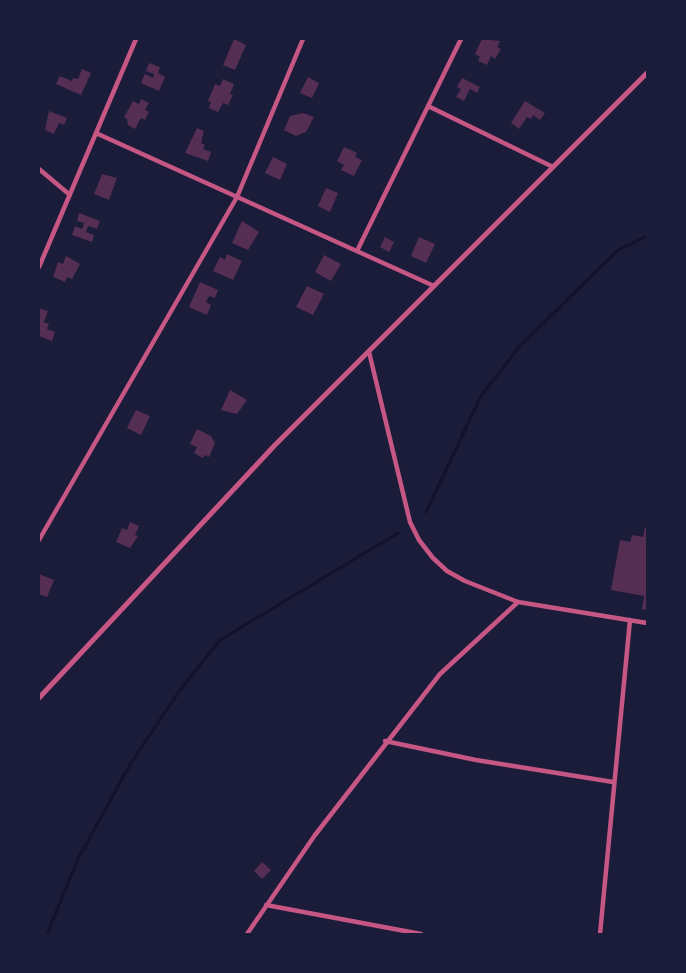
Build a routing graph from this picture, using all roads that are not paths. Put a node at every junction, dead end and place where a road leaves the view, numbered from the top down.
1 (136, 39) edge
2 (303, 39) edge
3 (461, 39) edge
4 (647, 73) edge
5 (428, 106) junction
6 (98, 134) junction
7 (553, 167) junction
8 (39, 169) edge
9 (70, 195) junction
10 (237, 197) junction
11 (357, 251) junction
12 (39, 267) edge
13 (434, 286) junction
14 (369, 352) junction
15 (39, 540) edge
16 (518, 602) junction
17 (630, 620) junction
18 (647, 623) edge
19 (39, 698) edge
20 (385, 741) junction
21 (613, 782) junction
22 (266, 905) junction
23 (247, 934) edge
24 (421, 934) edge
25 (600, 934) edge

1 - 6 street
2 - 10 street
3 - 5 street
4 - 7 street
5 - 7 street
5 - 11 street
6 - 9 street
6 - 10 street
7 - 13 street
8 - 9 street
9 - 12 street
10 - 11 street
10 - 15 street
11 - 13 street
13 - 14 street
14 - 16 street
14 - 19 street
16 - 17 street
16 - 20 street
17 - 18 street
17 - 21 street
20 - 21 street
20 - 22 street
21 - 25 street
22 - 23 street
22 - 24 street

